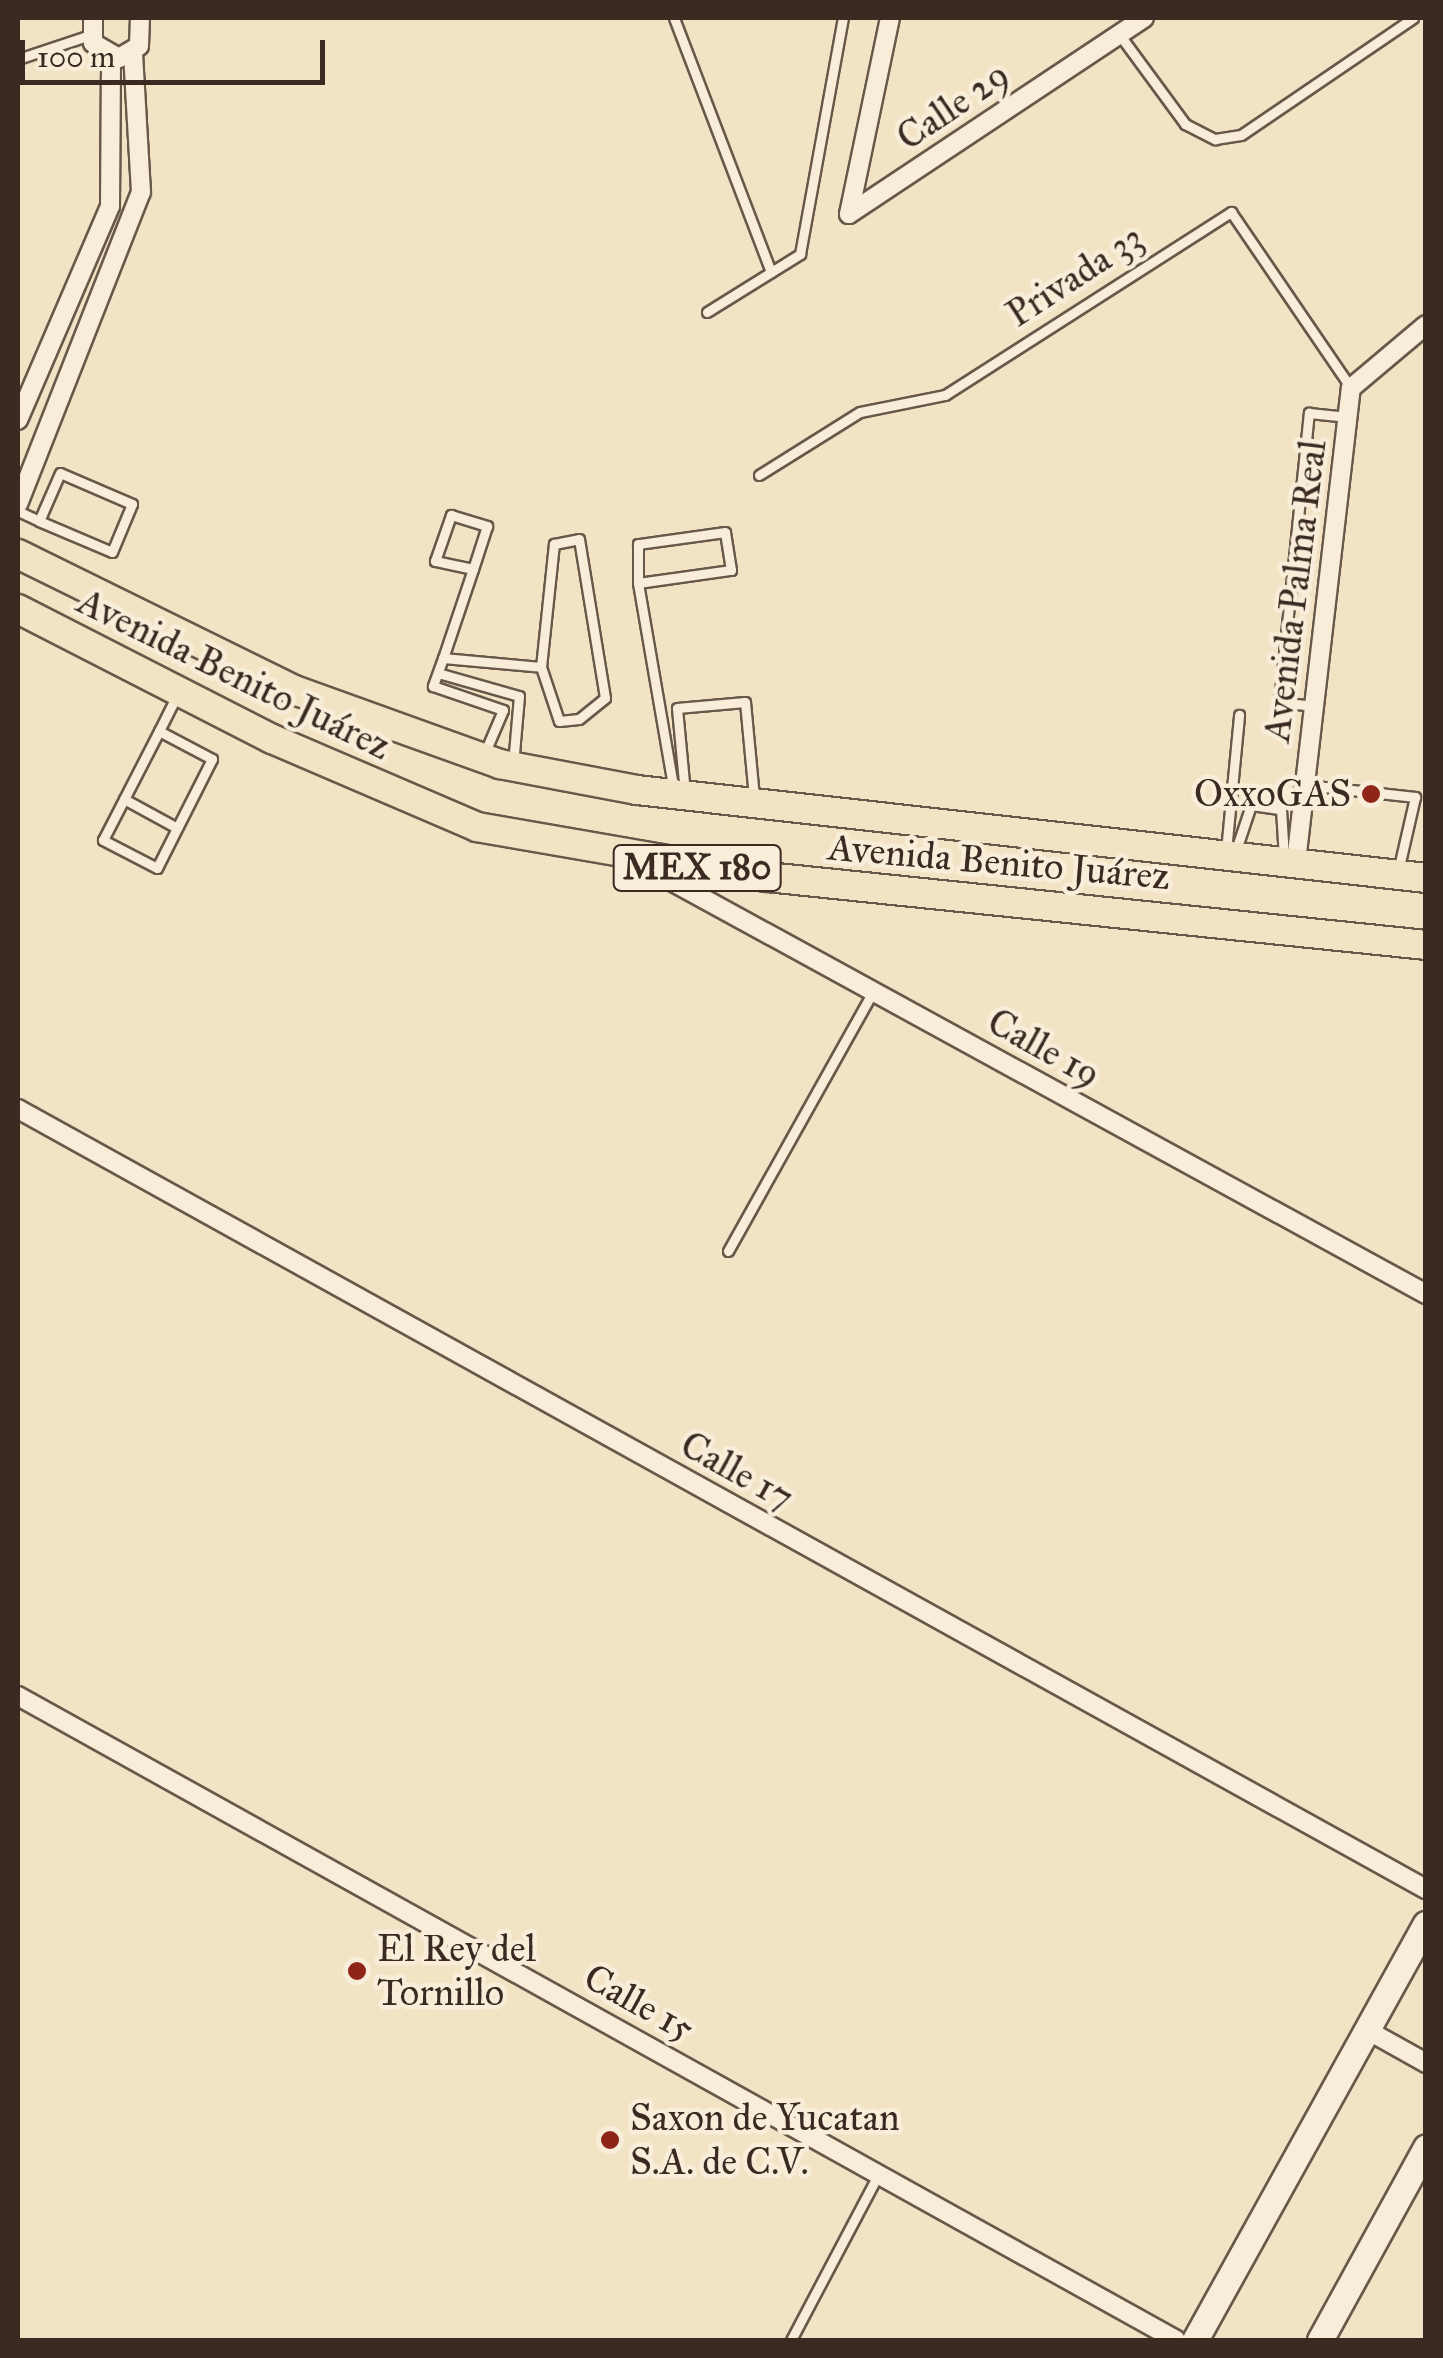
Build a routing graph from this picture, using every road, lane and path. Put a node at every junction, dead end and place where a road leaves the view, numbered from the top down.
1 (140, 18) edge
2 (674, 18) edge
3 (842, 18) edge
4 (890, 18) edge
5 (1144, 18) edge
6 (1413, 18) edge
7 (91, 26) edge
8 (1118, 34) junction
9 (134, 52) junction
10 (111, 57) junction
11 (18, 58) edge
12 (772, 272) junction
13 (70, 300) junction
14 (97, 312) junction
15 (707, 312) dead end
16 (1426, 325) edge
17 (1351, 388) junction
18 (28, 395) junction
19 (57, 407) junction
20 (1348, 417) junction
21 (18, 420) edge
22 (759, 475) dead end
23 (18, 508) edge
24 (39, 521) junction
25 (24, 560) edge
26 (473, 569) junction
27 (638, 583) junction
28 (18, 609) edge
29 (442, 658) junction
30 (541, 667) junction
31 (438, 673) junction
32 (179, 691) junction
33 (1315, 706) junction
34 (1239, 715) dead end
35 (158, 731) junction
36 (480, 759) junction
37 (512, 766) junction
38 (1306, 785) junction
39 (680, 796) junction
40 (124, 799) junction
41 (755, 805) junction
42 (177, 828) junction
43 (1230, 854) junction
44 (632, 860) junction
45 (1290, 861) junction
46 (1412, 876) edge
47 (1426, 945) edge
48 (873, 992) junction
49 (18, 1109) edge
50 (728, 1251) dead end
51 (1426, 1294) edge
52 (18, 1696) edge
53 (1426, 1890) edge
54 (1426, 1924) edge
55 (1367, 2030) junction
56 (1426, 2063) edge
57 (1426, 2147) edge
58 (879, 2174) junction
59 (791, 2340) edge
60 (1176, 2340) edge
61 (1195, 2340) edge
62 (1320, 2340) edge

1 - 9 street
2 - 12 lane
3 - 12 lane
4 - 8 street, Calle 29
5 - 8 street, Calle 29
6 - 8 lane
7 - 10 street
7 - 11 lane
9 - 10 street
9 - 14 street
10 - 13 street
12 - 15 lane
13 - 14 street
13 - 18 street
14 - 19 street
16 - 17 street
17 - 20 street, Avenida Palma Real
17 - 22 lane, Privada 33
18 - 19 street
18 - 21 street
19 - 23 street
20 - 33 street, Avenida Palma Real
20 - 33 lane
23 - 24 lane
24 - 24 lane
25 - 36 main road, Avenida Benito Juárez / MEX 180
26 - 26 lane
26 - 29 lane
27 - 27 lane
27 - 39 lane
28 - 32 main road, Avenida Benito Juárez / MEX 180
29 - 30 lane
29 - 31 lane
30 - 30 lane
31 - 36 lane
31 - 37 lane
32 - 35 lane
32 - 44 main road, Avenida Benito Juárez / MEX 180
33 - 38 street, Avenida Palma Real
34 - 43 lane
35 - 40 lane
35 - 42 lane
36 - 37 main road, Avenida Benito Juárez / MEX 180
37 - 39 main road, Avenida Benito Juárez / MEX 180
38 - 45 street, Avenida Palma Real
38 - 46 lane
39 - 41 main road, Avenida Benito Juárez / MEX 180
39 - 41 lane
40 - 42 lane
40 - 42 lane
41 - 43 main road, Avenida Benito Juárez / MEX 180
43 - 45 main road, Avenida Benito Juárez / MEX 180
43 - 45 lane
44 - 47 main road, Avenida Benito Juárez / MEX 180
44 - 48 street, Calle 19
45 - 46 main road, Avenida Benito Juárez / MEX 180
48 - 50 lane
48 - 51 street, Calle 19
49 - 53 street, Calle 17
52 - 58 street, Calle 15
54 - 55 street
55 - 56 street
55 - 61 street
57 - 62 street
58 - 59 lane
58 - 60 street, Calle 15

